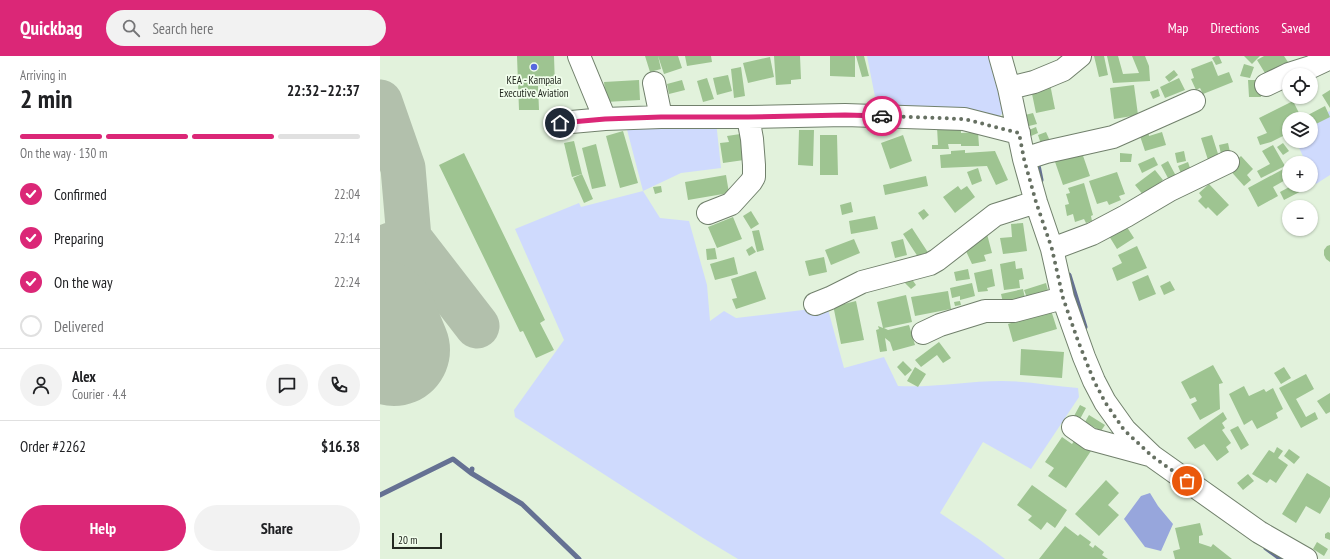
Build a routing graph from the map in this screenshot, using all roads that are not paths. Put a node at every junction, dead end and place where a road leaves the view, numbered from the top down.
1 (579, 56) edge
2 (1000, 56) edge
3 (1080, 56) edge
4 (1330, 58) edge
5 (654, 83) dead end
6 (1266, 85) dead end
7 (1009, 88) junction
8 (1194, 100) dead end
9 (661, 117) junction
10 (748, 117) junction
11 (605, 119) junction
12 (560, 123) dead end
13 (1019, 133) junction
14 (1024, 159) junction
15 (1228, 162) dead end
16 (1036, 202) junction
17 (708, 213) dead end
18 (1052, 249) junction
19 (1063, 298) junction
20 (814, 304) dead end
21 (1014, 310) junction
22 (989, 323) dead end
23 (923, 333) dead end
24 (1073, 427) dead end
25 (1152, 456) junction
26 (1306, 559) edge

1 - 11 street
2 - 7 street
3 - 7 street
4 - 6 street
5 - 9 street
7 - 13 street
8 - 14 street
9 - 10 street
9 - 11 street
10 - 13 street
10 - 17 street
11 - 12 street
13 - 14 street
14 - 16 street
15 - 18 street
16 - 18 street
16 - 20 street
18 - 19 street
19 - 21 street
19 - 25 street
21 - 22 street
21 - 23 street
24 - 25 street
25 - 26 street

